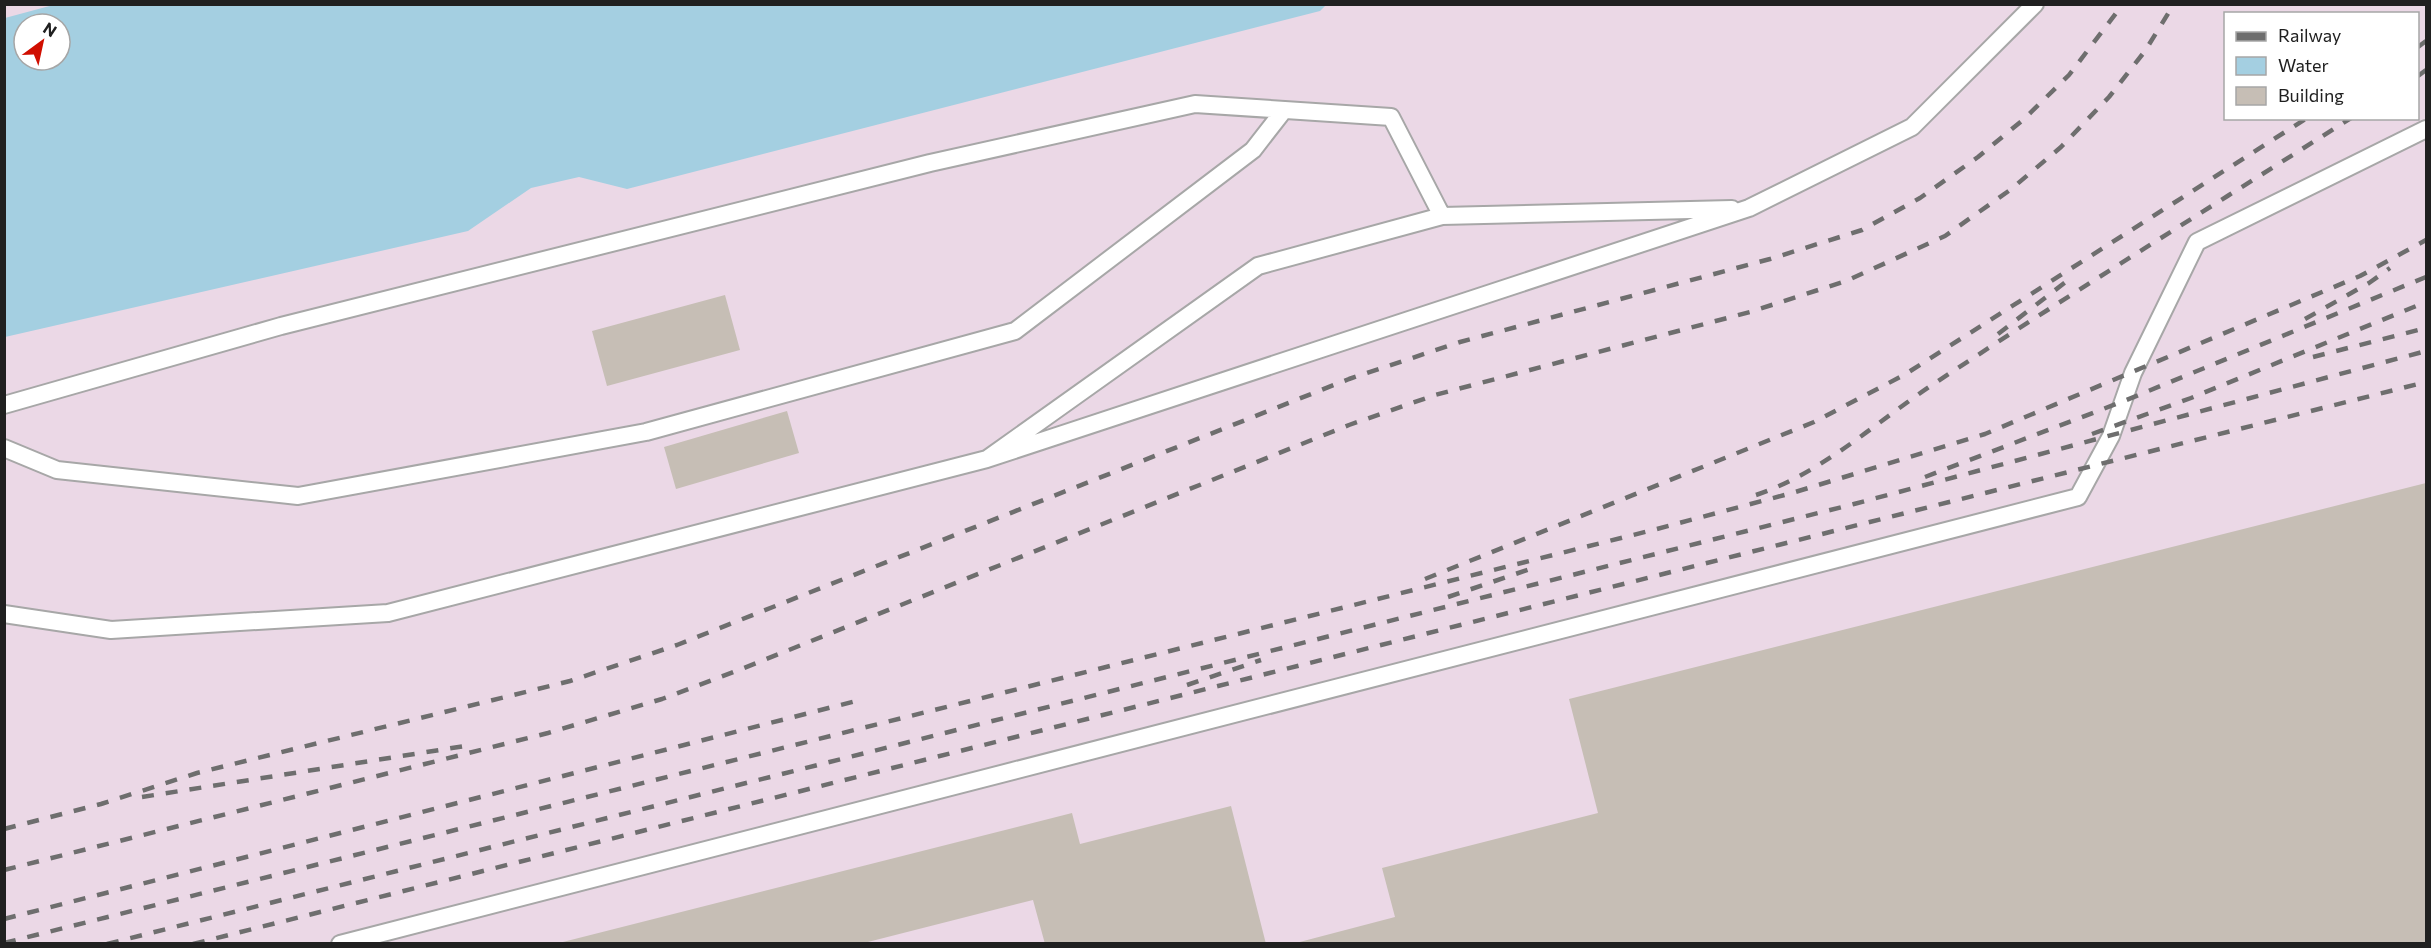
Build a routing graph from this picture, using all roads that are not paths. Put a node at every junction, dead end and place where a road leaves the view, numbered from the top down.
1 (2036, 4) edge
2 (1284, 110) junction
3 (2427, 129) edge
4 (1749, 208) junction
5 (1442, 216) junction
6 (4, 405) edge
7 (4, 448) edge
8 (987, 459) junction
9 (4, 614) edge
10 (340, 944) edge

1 - 4 lane
2 - 5 lane
2 - 6 lane
2 - 7 lane
3 - 10 lane
4 - 5 lane
4 - 8 lane
5 - 8 lane
8 - 9 lane

